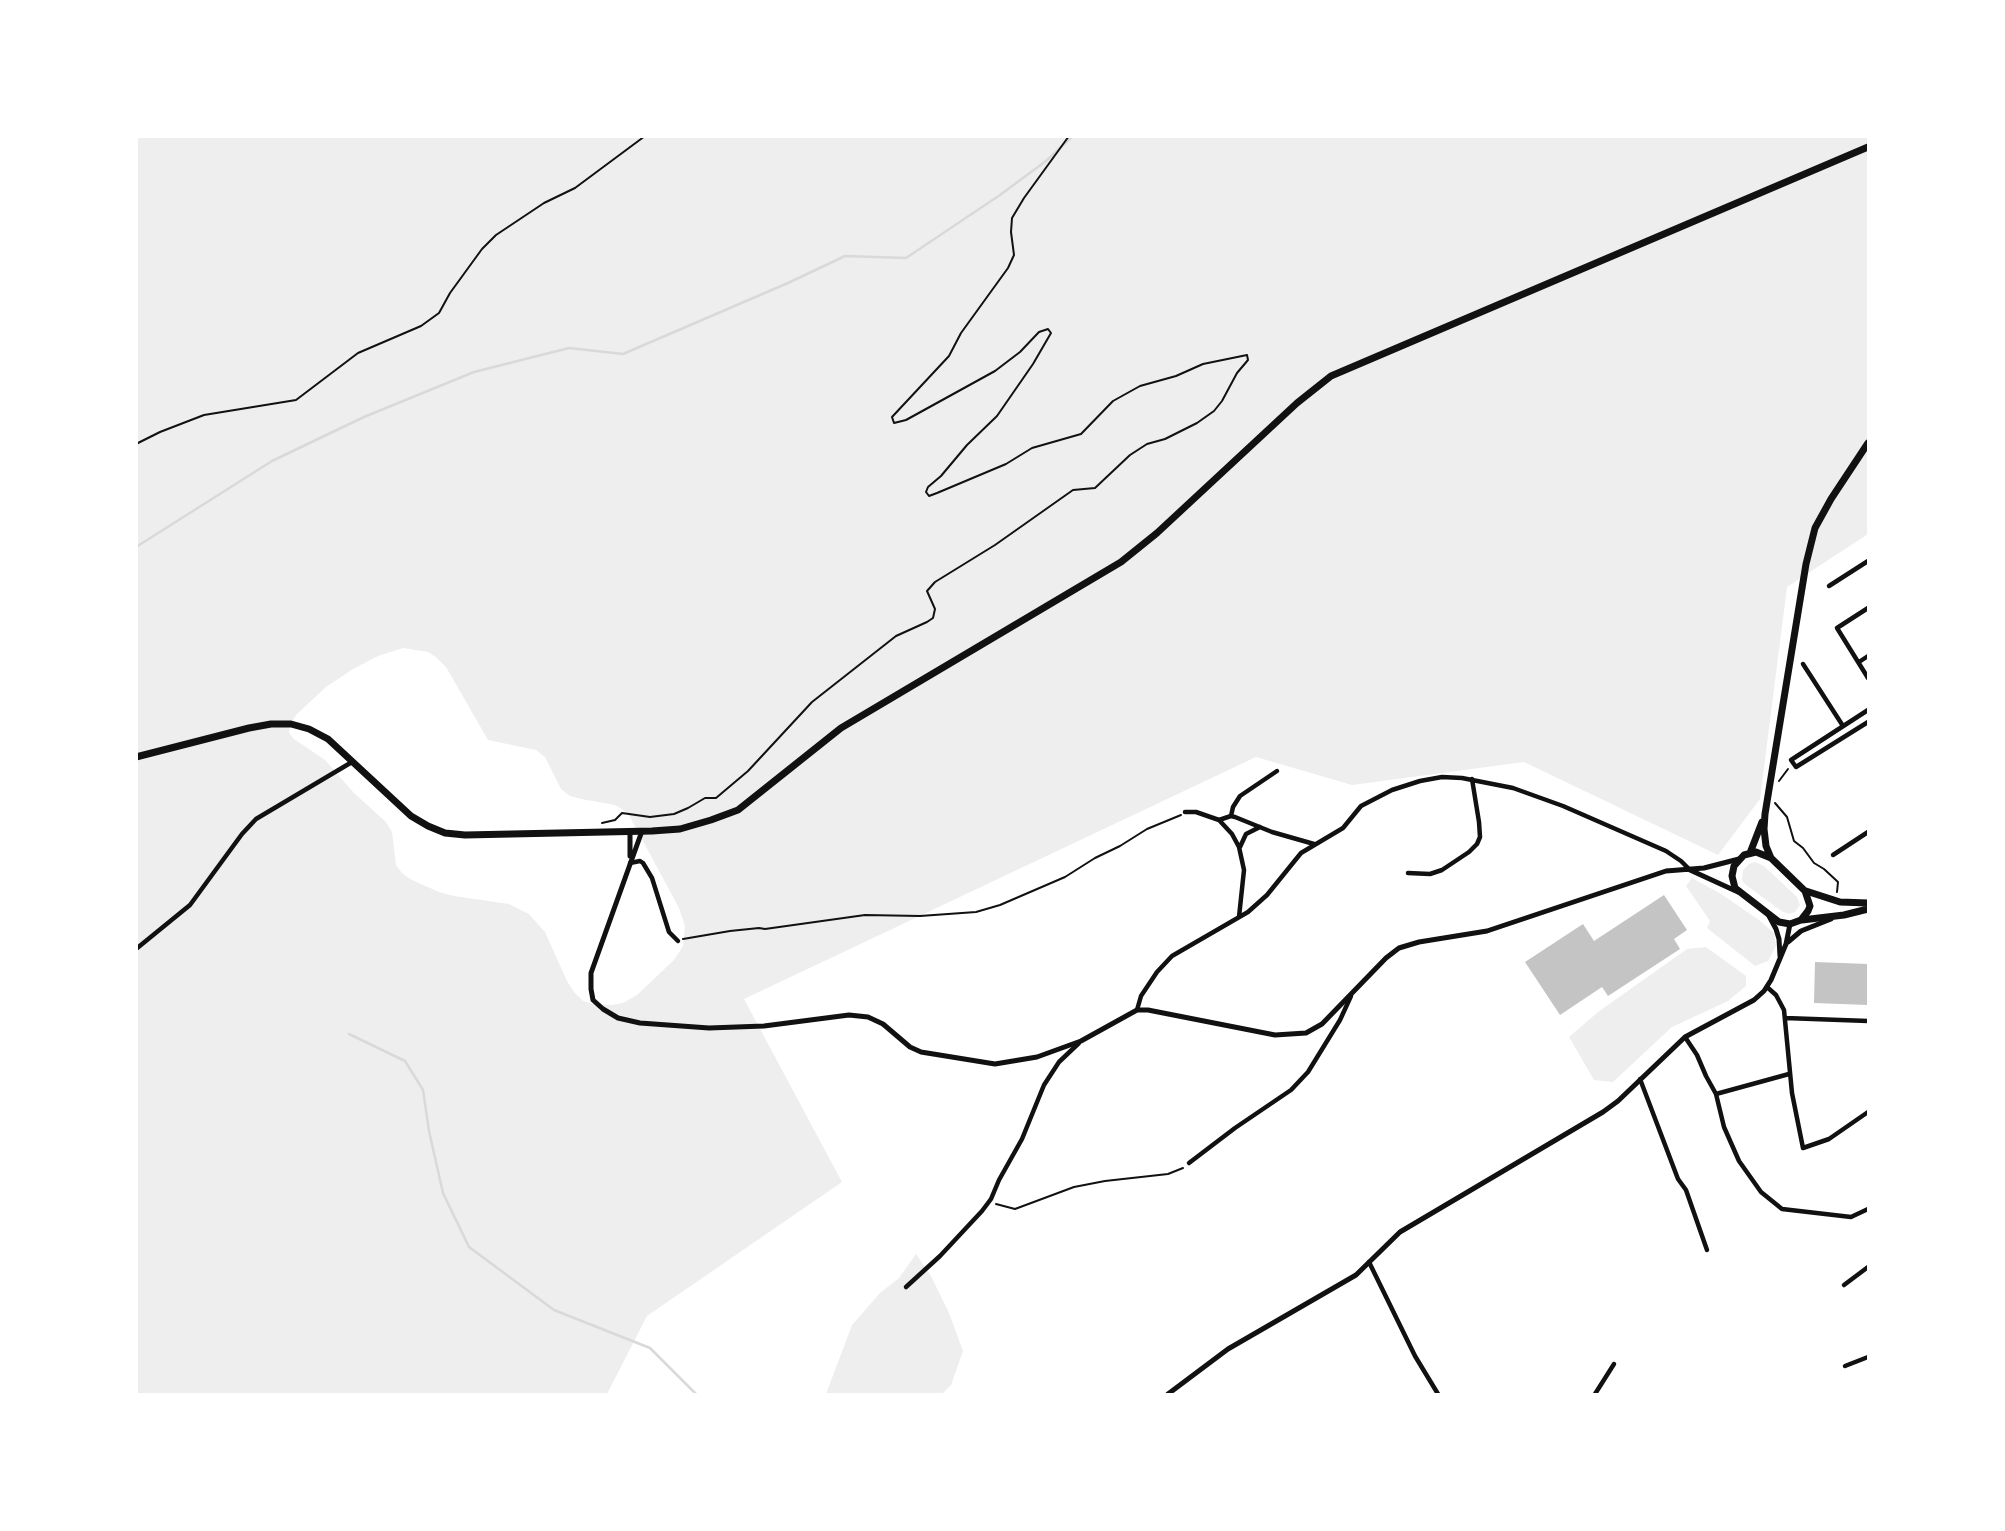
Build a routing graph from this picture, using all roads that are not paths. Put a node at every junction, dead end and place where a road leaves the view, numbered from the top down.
1 (1868, 147) edge
2 (1868, 443) edge
3 (1868, 561) edge
4 (1829, 586) dead end
5 (1868, 608) edge
6 (1868, 656) edge
7 (1858, 662) junction
8 (1803, 664) dead end
9 (1868, 678) edge
10 (1868, 710) edge
11 (1868, 722) edge
12 (1843, 726) junction
13 (136, 757) edge
14 (352, 762) junction
15 (1276, 771) dead end
16 (1472, 779) junction
17 (1185, 812) road end
18 (1765, 814) junction
19 (1231, 816) junction
20 (1219, 820) junction
21 (1260, 827) junction
22 (630, 831) junction
23 (642, 831) junction
24 (1868, 832) edge
25 (1316, 845) junction
26 (1239, 847) junction
27 (1749, 853) junction
28 (1833, 855) dead end
29 (1771, 858) junction
30 (1739, 859) junction
31 (630, 863) junction
32 (1690, 870) junction
33 (1408, 873) dead end
34 (1805, 891) junction
35 (1739, 893) junction
36 (1868, 903) edge
37 (1868, 909) edge
38 (1767, 913) junction
39 (1844, 915) junction
40 (1239, 918) junction
41 (1801, 920) junction
42 (1790, 924) junction
43 (678, 941) road end
44 (1786, 944) junction
45 (136, 948) edge
46 (1780, 958) junction
47 (1767, 987) junction
48 (1353, 992) junction
49 (1137, 1010) junction
50 (1785, 1018) junction
51 (1868, 1021) edge
52 (1685, 1037) junction
53 (1081, 1041) junction
54 (1789, 1074) junction
55 (1640, 1079) junction
56 (1716, 1094) junction
57 (1868, 1112) edge
58 (1189, 1163) road end
59 (1868, 1209) edge
60 (1707, 1251) dead end
61 (1369, 1262) junction
62 (1868, 1267) edge
63 (1844, 1284) dead end
64 (906, 1287) dead end
65 (1868, 1357) edge
66 (1614, 1364) dead end
67 (1845, 1366) dead end
68 (1168, 1395) edge
69 (1438, 1395) edge
70 (1595, 1395) edge

1 - 23 main road
2 - 18 main road
3 - 4 street
5 - 7 street
6 - 7 street
7 - 9 street
8 - 12 street
10 - 12 street
11 - 12 street
13 - 14 main road
14 - 22 main road
14 - 45 street
15 - 19 street
16 - 25 street
16 - 32 street
16 - 33 street
17 - 20 street
18 - 27 main road
18 - 29 main road
19 - 20 street
19 - 21 street
20 - 26 street
21 - 25 street
21 - 26 street
22 - 23 main road
22 - 31 street
23 - 31 street
24 - 28 street
25 - 40 street
26 - 40 street
27 - 29 main road
27 - 30 main road
29 - 34 main road
30 - 32 street
30 - 35 main road
31 - 43 street
31 - 53 street
32 - 35 street
32 - 48 street
34 - 36 main road
34 - 41 main road
35 - 38 main road
37 - 39 main road
38 - 42 main road
38 - 46 street
39 - 41 main road
39 - 44 street
40 - 49 street
41 - 42 main road
42 - 44 street
44 - 46 street
46 - 47 street
47 - 50 street
47 - 52 street
48 - 49 street
48 - 58 street
49 - 53 street
50 - 51 street
50 - 54 street
52 - 55 street
52 - 56 street
53 - 64 street
54 - 56 street
54 - 57 street
55 - 60 street
55 - 61 street
56 - 59 street
61 - 68 street
61 - 69 street
62 - 63 street
65 - 67 street
66 - 70 street

